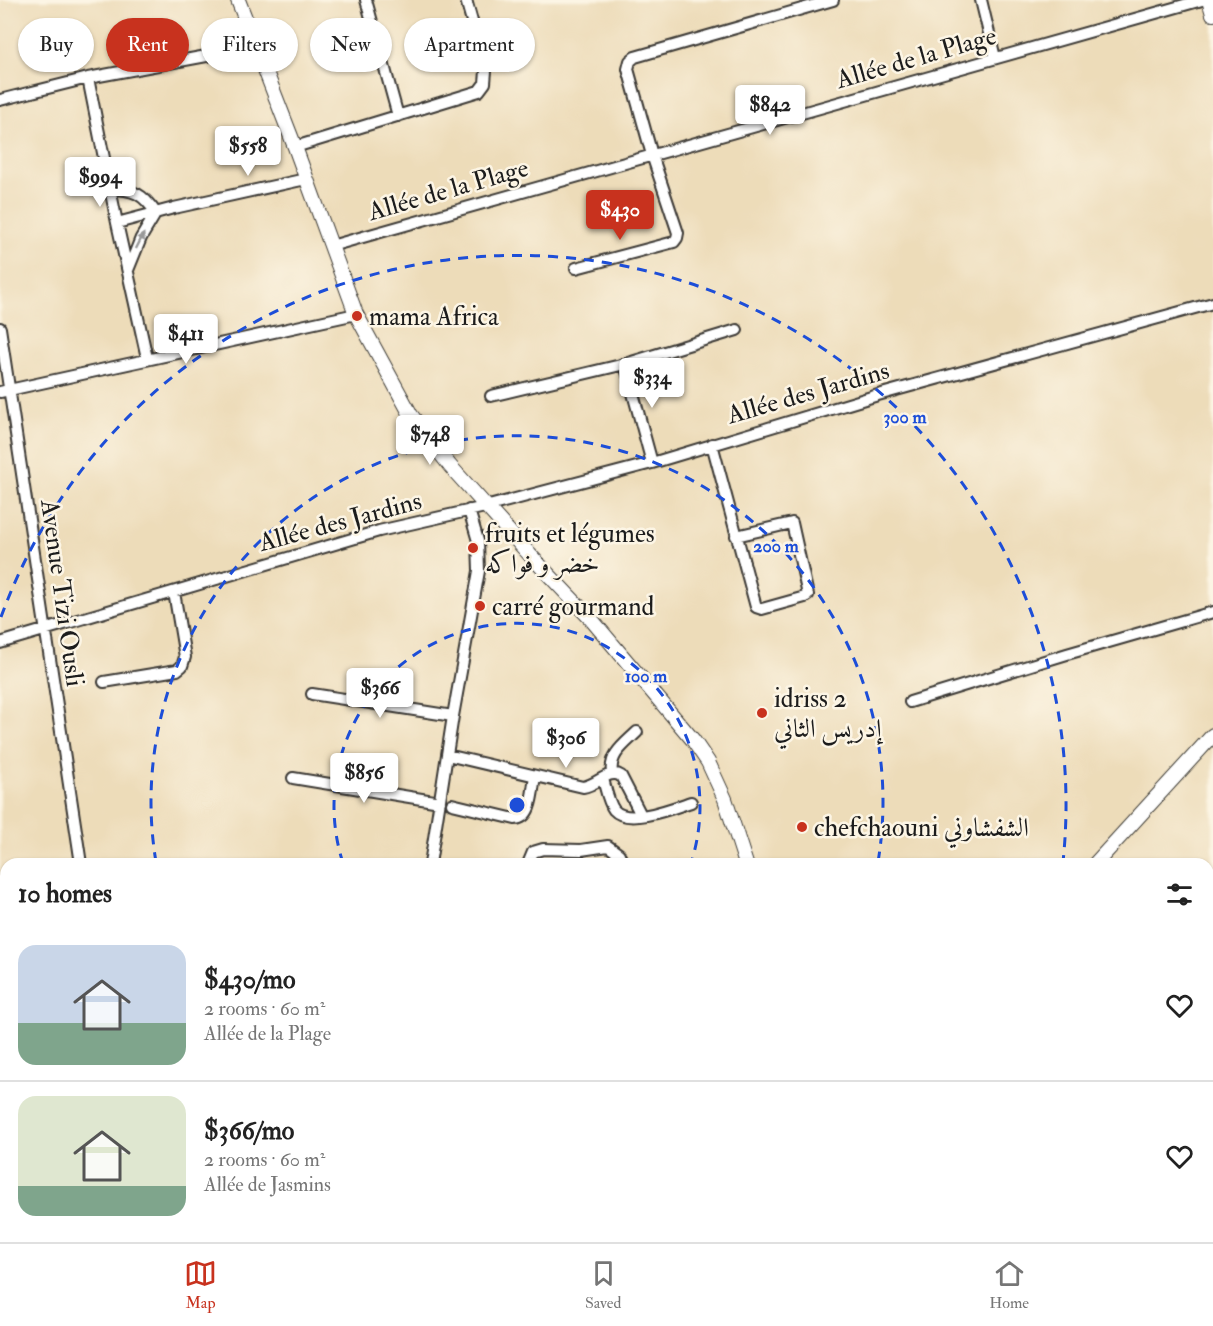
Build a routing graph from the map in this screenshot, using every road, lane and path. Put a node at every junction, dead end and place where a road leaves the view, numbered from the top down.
1 (238, 0) edge
2 (366, 0) edge
3 (466, 0) edge
4 (833, 0) edge
5 (981, 0) edge
6 (1202, 0) edge
7 (1209, 0) edge
8 (1213, 14) edge
9 (245, 18) edge
10 (201, 57) edge
11 (995, 58) junction
12 (265, 72) edge
13 (87, 78) junction
14 (0, 100) edge
15 (398, 116) junction
16 (295, 147) junction
17 (652, 155) junction
18 (306, 179) junction
19 (110, 189) junction
20 (156, 213) junction
21 (117, 223) junction
22 (330, 246) junction
23 (576, 268) dead end
24 (128, 271) junction
25 (1213, 303) edge
26 (356, 314) junction
27 (0, 328) edge
28 (737, 330) dead end
29 (147, 358) junction
30 (625, 364) junction
31 (5, 391) edge
32 (491, 396) dead end
33 (712, 444) junction
34 (652, 463) junction
35 (485, 507) junction
36 (469, 510) junction
37 (736, 536) junction
38 (174, 592) junction
39 (1213, 612) edge
40 (45, 630) junction
41 (0, 643) edge
42 (104, 682) dead end
43 (312, 694) dead end
44 (910, 702) dead end
45 (453, 716) junction
46 (637, 732) dead end
47 (1213, 735) edge
48 (447, 755) junction
49 (535, 776) junction
50 (607, 776) junction
51 (293, 778) dead end
52 (440, 802) junction
53 (691, 802) dead end
54 (452, 804) dead end
55 (641, 815) junction
56 (80, 858) edge
57 (431, 858) edge
58 (530, 858) edge
59 (621, 858) edge
60 (744, 858) edge
61 (1100, 858) edge

1 - 9 street
2 - 15 street
3 - 15 street
4 - 17 street
5 - 11 street
6 - 11 street, Allée de la Plage
7 - 8 street
10 - 13 street
11 - 17 street, Allée de la Plage
12 - 16 street
13 - 14 street
13 - 19 street
15 - 16 street
16 - 18 street
17 - 22 street, Allée de la Plage
17 - 23 street
18 - 20 street
18 - 22 street
19 - 20 street
19 - 21 street
20 - 21 street
24 -> 20 street
21 - 24 street
22 - 26 street
24 - 29 street
25 - 33 street, Allée des Jardins
26 - 29 street
26 - 35 street
27 - 31 street, Avenue Tizi Ousli
28 - 30 street
29 - 31 street
30 - 32 street
30 - 34 street
31 - 40 street, Avenue Tizi Ousli
33 - 34 street, Allée des Jardins
33 - 37 street
34 - 35 street, Allée des Jardins
35 - 36 street, Allée des Jardins
35 - 60 street
36 - 38 street, Allée des Jardins
36 - 45 street
37 - 37 street
38 - 40 street, Allée des Jardins
38 - 42 street
39 - 44 street
40 - 41 street, Allée des Jardins
40 - 56 street, Avenue Tizi Ousli
43 - 45 street
45 - 48 street
46 - 50 street
47 - 61 street
48 - 49 street
48 - 52 street
49 - 50 street
49 - 54 street
50 - 55 street
50 - 55 street
51 - 52 street
52 - 57 street
53 - 55 street
58 - 59 street

